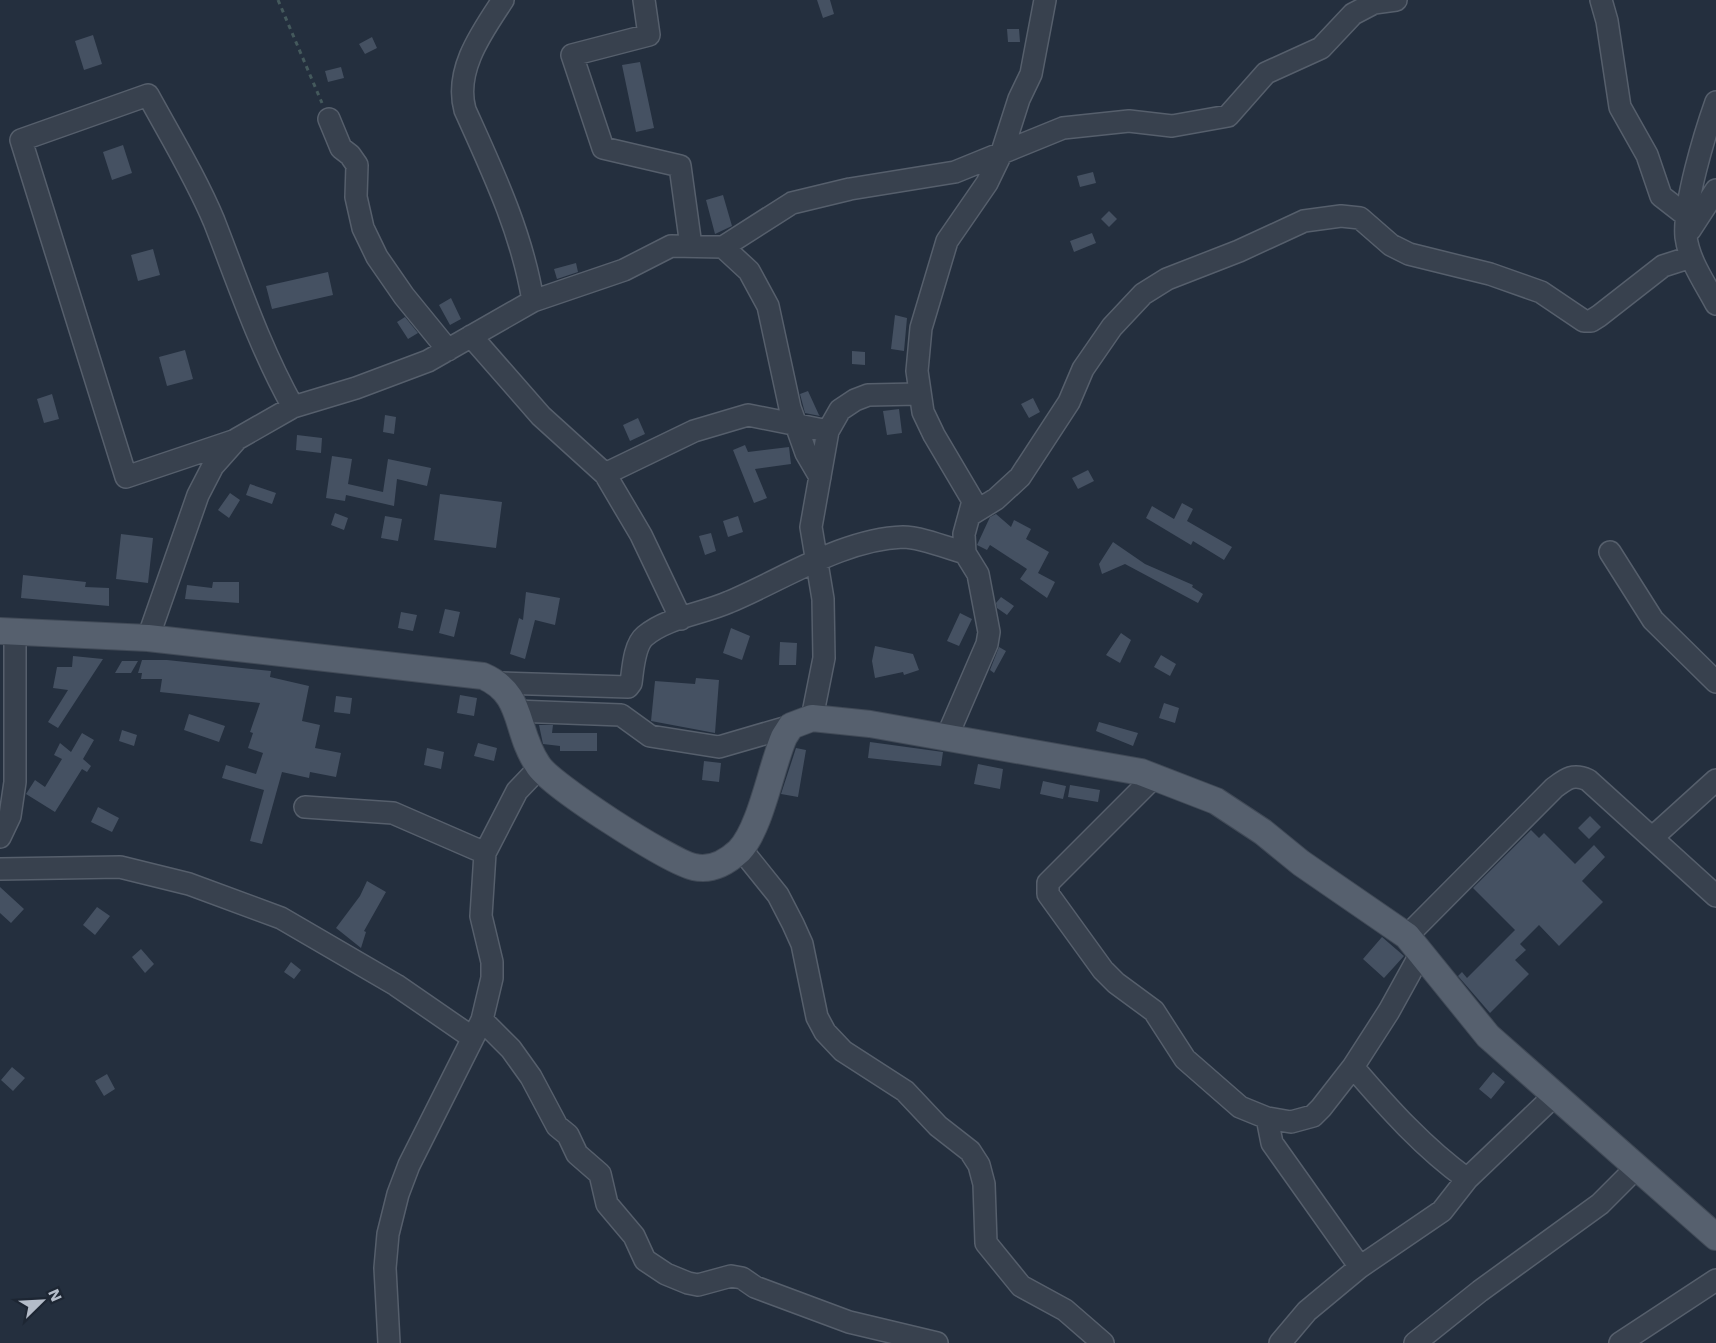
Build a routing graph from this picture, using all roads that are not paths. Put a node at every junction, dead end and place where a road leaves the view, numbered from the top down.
1 (503, 0) edge
2 (644, 0) edge
3 (1045, 0) edge
4 (1396, 0) edge
5 (1601, 0) edge
6 (1716, 102) edge
7 (329, 119) road end
8 (1002, 152) junction
9 (1716, 190) edge
10 (1687, 226) junction
11 (691, 246) junction
12 (723, 248) junction
13 (1691, 257) junction
14 (533, 301) junction
15 (1716, 304) edge
16 (471, 336) junction
17 (448, 350) junction
18 (919, 394) junction
19 (293, 407) junction
20 (796, 423) junction
21 (828, 431) junction
22 (237, 439) junction
23 (605, 474) junction
24 (820, 477) junction
25 (970, 514) junction
26 (1610, 552) dead end
27 (965, 553) junction
28 (817, 560) junction
29 (681, 619) junction
30 (7, 631) edge
31 (148, 638) junction
32 (1716, 682) edge
33 (498, 683) junction
34 (623, 688) junction
35 (515, 711) junction
36 (621, 715) junction
37 (802, 722) junction
38 (946, 739) junction
39 (539, 768) junction
40 (1148, 774) junction
41 (1716, 780) edge
42 (305, 807) dead end
43 (0, 837) edge
44 (1653, 837) junction
45 (741, 849) junction
46 (485, 853) junction
47 (0, 869) edge
48 (1716, 896) edge
49 (1414, 945) junction
50 (477, 1029) junction
51 (1353, 1067) junction
52 (1555, 1095) junction
53 (1267, 1118) junction
54 (1637, 1167) junction
55 (1467, 1179) junction
56 (1716, 1237) edge
57 (1360, 1266) junction
58 (1716, 1280) edge
59 (389, 1343) edge
60 (937, 1343) edge
61 (1103, 1343) edge
62 (1280, 1343) edge
63 (1415, 1343) edge
64 (1620, 1343) edge

1 - 14 street
2 - 11 street
3 - 8 street
4 - 8 street
5 - 10 street
6 - 10 street
7 - 17 street
8 - 12 street
8 - 18 street
9 - 10 street
10 - 13 street
11 - 12 street
11 - 14 street
12 - 20 street
13 - 15 street
13 - 25 street
14 - 16 street
16 - 17 street
16 - 23 street
17 - 19 street
18 - 21 street
18 - 25 street
19 - 22 street
19 - 22 street
20 - 21 street
20 - 23 street
20 - 24 street
21 - 24 street
22 - 31 street
23 - 29 street
24 - 28 street
25 - 27 street
26 - 32 street
27 - 28 street
27 - 38 street
28 - 29 street
28 - 37 street
29 - 34 street
30 - 31 main road
30 - 43 street
31 - 33 main road
33 - 34 street
33 - 35 main road
34 - 36 street
35 - 36 street
35 - 39 main road
36 - 37 street
37 - 38 main road
37 - 45 main road
38 - 40 main road
39 - 45 main road
39 - 46 street
40 - 49 main road
40 - 53 street
41 - 44 street
42 - 46 street
44 - 48 street
44 - 49 street
45 - 61 street
46 - 50 street
47 - 50 street
49 - 51 street
49 - 52 main road
50 - 59 street
50 - 60 street
51 - 53 street
51 - 55 street
52 - 54 main road
52 - 55 street
53 - 57 street
54 - 56 main road
54 - 63 street
55 - 57 street
57 - 62 street
58 - 64 street

